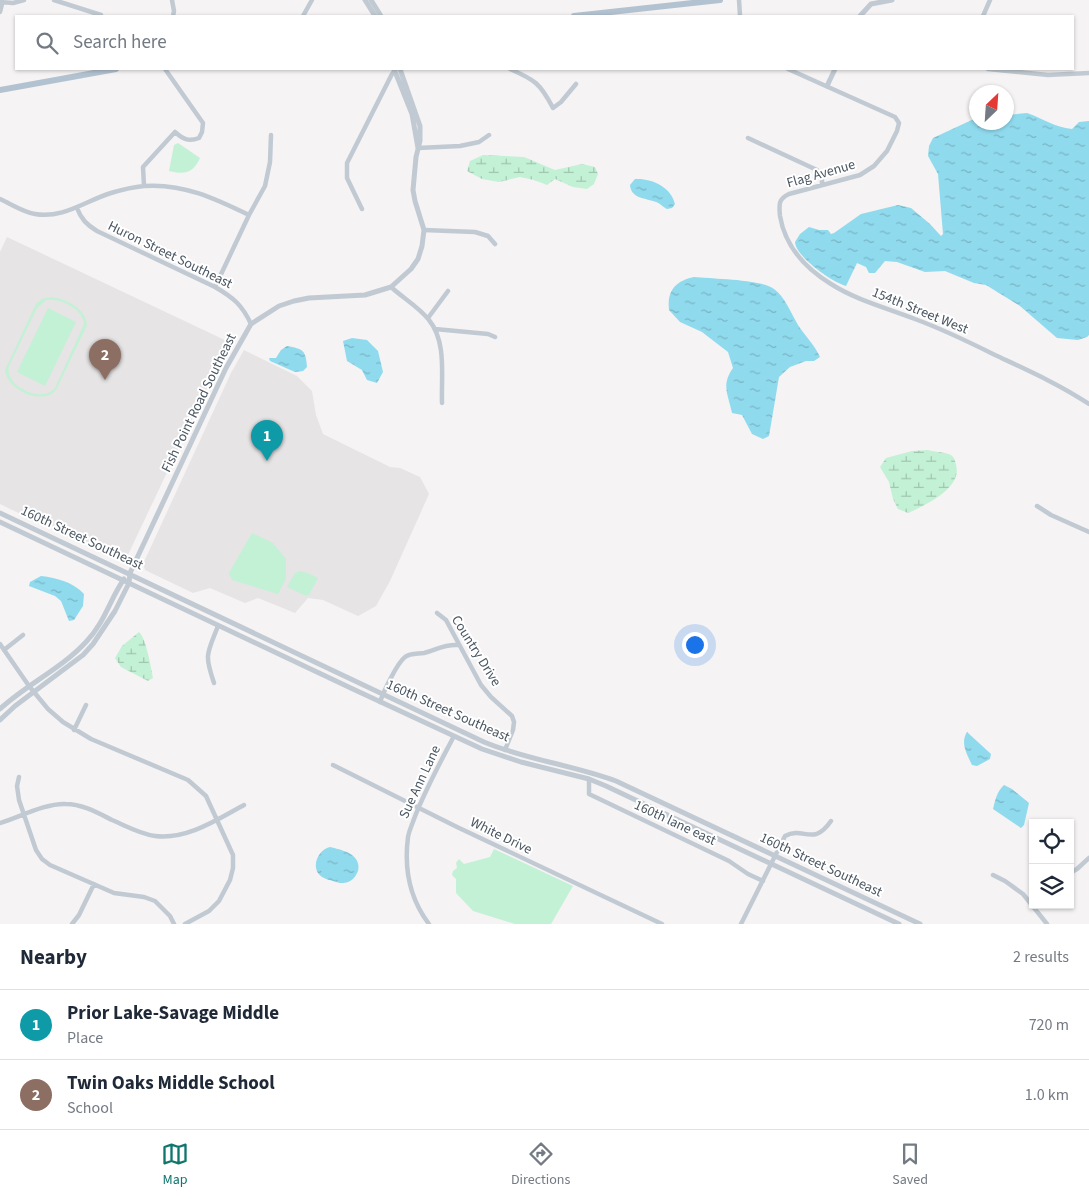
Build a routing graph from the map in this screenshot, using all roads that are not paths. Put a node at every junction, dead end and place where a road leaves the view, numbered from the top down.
1 (24, 0) edge
2 (54, 0) edge
3 (172, 0) edge
4 (312, 0) edge
5 (365, 0) edge
6 (371, 0) edge
7 (720, 0) edge
8 (739, 0) edge
9 (892, 0) edge
10 (990, 0) edge
11 (1, 3) edge
12 (0, 12) edge
13 (101, 15) dead end
14 (173, 15) edge
15 (304, 15) edge
16 (374, 15) edge
17 (381, 15) edge
18 (583, 15) edge
19 (740, 15) edge
20 (861, 15) edge
21 (983, 15) edge
22 (110, 70) edge
23 (166, 70) edge
24 (395, 70) edge
25 (396, 70) edge
26 (512, 70) edge
27 (790, 70) edge
28 (834, 70) edge
29 (998, 70) edge
30 (1089, 73) edge
31 (576, 84) dead end
32 (826, 86) junction
33 (0, 90) edge
34 (271, 135) dead end
35 (489, 135) dead end
36 (748, 138) dead end
37 (418, 148) junction
38 (822, 185) junction
39 (144, 186) junction
40 (0, 199) edge
41 (779, 205) joint
42 (76, 208) junction
43 (362, 209) dead end
44 (249, 215) junction
45 (424, 230) junction
46 (495, 244) dead end
47 (215, 287) junction
48 (391, 287) junction
49 (448, 291) dead end
50 (428, 318) junction
51 (251, 324) junction
52 (435, 329) junction
53 (495, 337) dead end
54 (442, 403) dead end
55 (1089, 404) edge
56 (1037, 506) dead end
57 (0, 513) edge
58 (0, 522) edge
59 (1089, 532) edge
60 (130, 574) junction
61 (126, 582) junction
62 (437, 613) dead end
63 (218, 626) junction
64 (23, 635) dead end
65 (0, 644) edge
66 (458, 645) junction
67 (4, 650) junction
68 (214, 683) dead end
69 (30, 686) junction
70 (34, 692) junction
71 (382, 694) junction
72 (380, 702) junction
73 (86, 705) dead end
74 (0, 709) edge
75 (0, 720) edge
76 (74, 730) junction
77 (454, 736) junction
78 (505, 750) junction
79 (333, 764) dead end
80 (20, 776) dead end
81 (590, 779) junction
82 (244, 805) dead end
83 (419, 807) junction
84 (24, 815) junction
85 (218, 819) junction
86 (831, 821) dead end
87 (0, 823) edge
88 (775, 855) junction
89 (1089, 859) edge
90 (771, 864) junction
91 (1074, 870) edge
92 (993, 875) dead end
93 (763, 881) junction
94 (94, 884) junction
95 (1029, 899) edge
96 (1037, 909) edge
97 (72, 924) edge
98 (174, 924) edge
99 (185, 924) edge
100 (429, 924) edge
101 (662, 924) edge
102 (741, 924) edge
103 (899, 924) edge
104 (920, 924) edge
105 (1048, 924) edge

1 - 11 street
2 - 13 street
3 - 14 street
4 - 15 street
5 - 16 street
6 - 17 street
7 - 18 main road
8 - 19 street
9 - 20 street
10 - 21 street
11 - 12 street
22 - 33 main road
23 - 39 street
24 - 43 street
25 - 37 street, Fish Point Road Southeast
26 - 31 street
27 - 32 street
28 - 32 street
29 - 30 street
32 - 38 street, Flag Avenue
34 - 44 street
35 - 37 street
36 - 38 street
37 - 45 street, Fish Point Road Southeast
38 - 41 street, Flag Avenue
39 - 42 street
39 - 44 street
40 - 42 street
41 - 55 street, 154th Street West
42 - 47 street, Huron Street Southeast
44 - 47 street
45 - 46 street
45 - 48 street, Fish Point Road Southeast
47 - 51 street, Huron Street Southeast
48 - 50 street
48 - 51 street, Fish Point Road Southeast
49 - 50 street
50 - 52 street
51 - 60 street, Fish Point Road Southeast
52 - 53 street
52 - 54 street
56 - 59 street
57 - 60 street, 160th Street Southeast
58 - 61 street, 160th Street Southeast
60 - 61 street, Fish Point Road Southeast
60 - 71 street, 160th Street Southeast
61 - 63 street, 160th Street Southeast
61 - 69 street
61 - 70 street
62 - 66 street, Country Drive
63 - 68 street
63 - 72 street, 160th Street Southeast
64 - 67 street
65 - 67 street
66 - 71 street
66 - 78 street, Country Drive
67 - 69 street
69 - 70 street
69 - 74 street
70 - 75 street
70 - 76 street
71 - 72 street
71 - 78 street, 160th Street Southeast
72 - 77 street, 160th Street Southeast
73 - 76 street
76 - 85 street
77 - 81 street, 160th Street Southeast
77 - 83 street, Sue Ann Lane
78 - 88 street, 160th Street Southeast
79 - 83 street, White Drive
80 - 84 street
81 - 90 street, 160th Street Southeast
81 - 93 street, 160th lane east
82 - 85 street
83 - 100 street, Sue Ann Lane
83 - 101 street, White Drive
84 - 85 street
84 - 87 street
84 - 94 street
85 - 99 street
86 - 88 street
88 - 90 street
88 - 104 street, 160th Street Southeast
89 - 91 street
90 - 93 street
90 - 103 street, 160th Street Southeast
92 - 95 street
93 - 102 street
94 - 97 street
94 - 98 street
96 - 105 street

